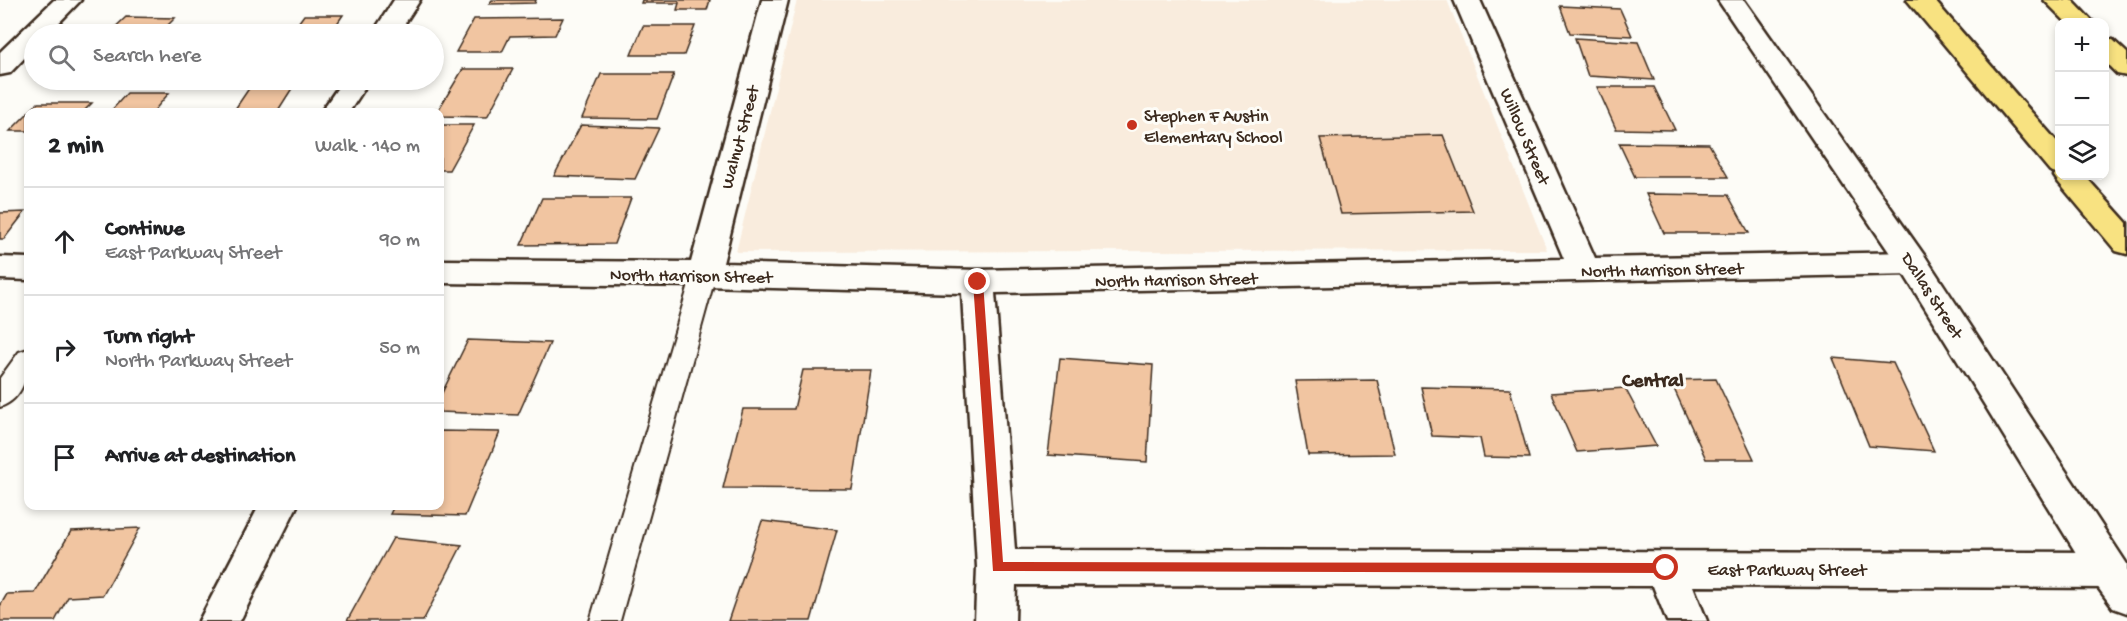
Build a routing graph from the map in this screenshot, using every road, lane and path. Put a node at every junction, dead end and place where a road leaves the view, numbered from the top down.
1 (68, 0) edge
2 (407, 0) edge
3 (775, 0) edge
4 (1467, 0) edge
5 (1731, 0) edge
6 (1920, 0) edge
7 (2057, 0) edge
8 (2076, 18) edge
9 (44, 24) edge
10 (391, 24) edge
11 (24, 43) edge
12 (2109, 51) edge
13 (0, 67) edge
14 (2127, 68) edge
15 (349, 90) edge
16 (338, 108) edge
17 (2055, 158) edge
18 (2072, 180) edge
19 (2127, 243) edge
20 (1913, 263) junction
21 (0, 268) edge
22 (24, 269) edge
23 (1585, 271) junction
24 (444, 272) edge
25 (704, 274) junction
26 (978, 282) junction
27 (24, 364) edge
28 (0, 397) edge
29 (276, 510) edge
30 (997, 567) junction
31 (1666, 568) junction
32 (2118, 582) edge
33 (219, 621) edge
34 (605, 621) edge
35 (994, 621) edge
36 (1687, 621) edge

1 - 9 street
2 - 10 street
3 - 25 street, Walnut Street
4 - 23 street, Willow Street
5 - 20 street, Dallas Street
6 - 17 highway
7 - 8 highway
11 - 13 street
12 - 14 highway
15 - 16 street
18 - 19 highway
20 - 23 street, North Harrison Street
20 - 32 street, Dallas Street
21 - 22 street
23 - 26 street, North Harrison Street
24 - 25 street, North Harrison Street
25 - 26 street, North Harrison Street
25 - 34 lane
26 - 30 street
27 - 28 lane
29 - 33 street
30 - 31 street, East Parkway Street
30 - 35 street
31 - 32 street, East Parkway Street
31 - 36 street

